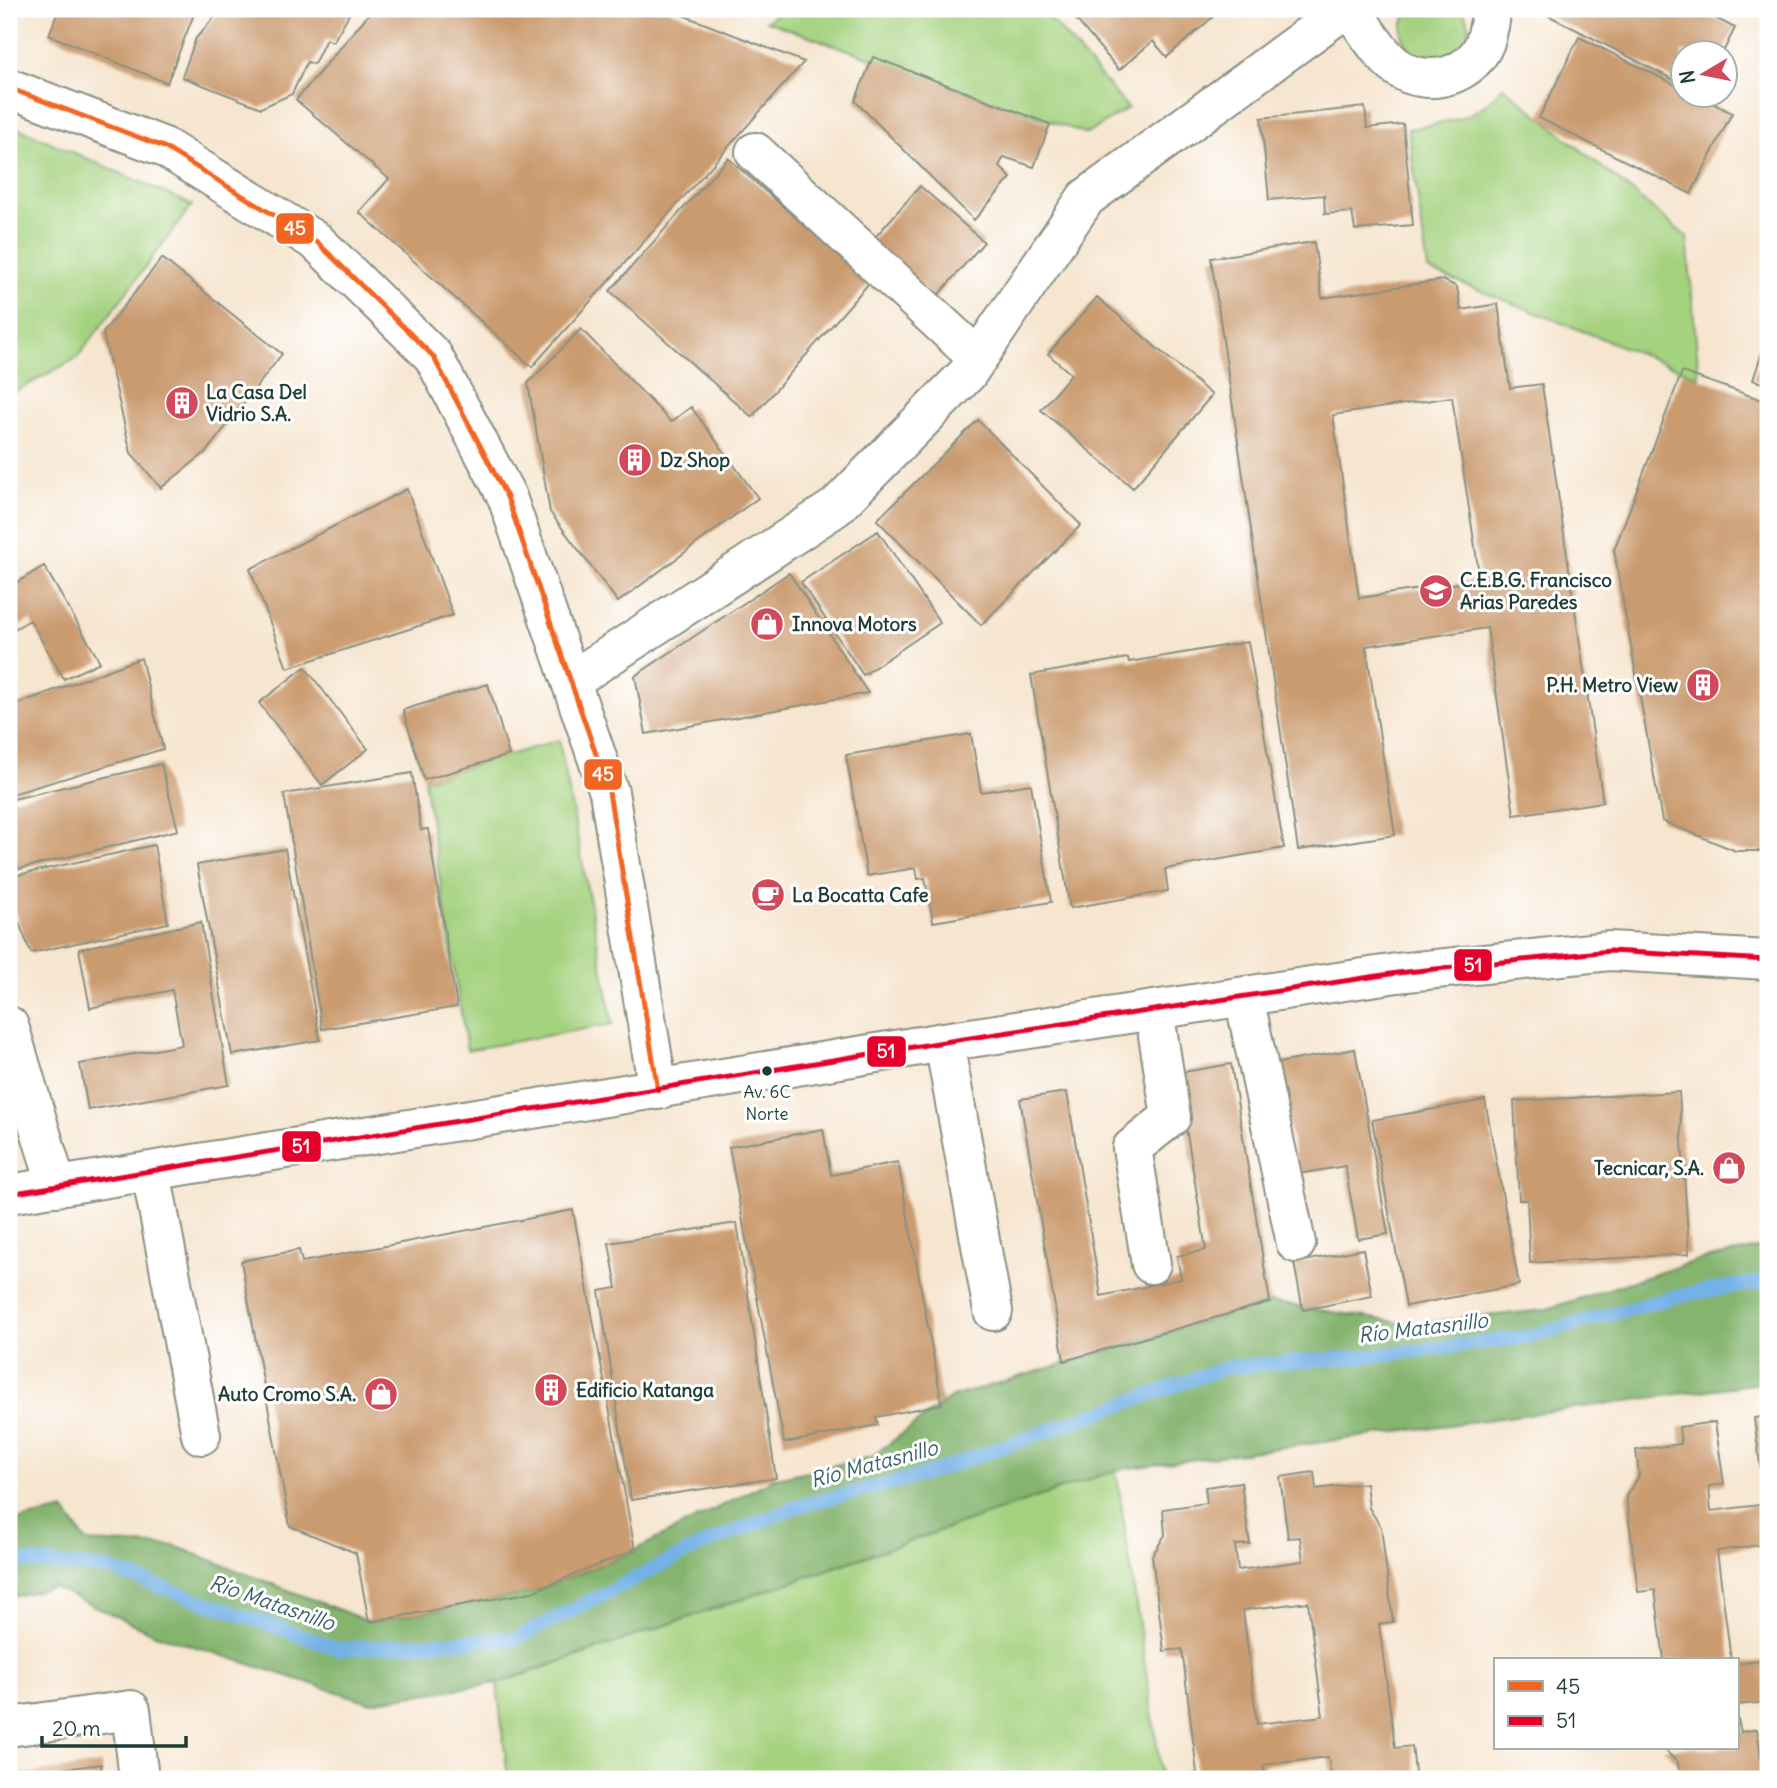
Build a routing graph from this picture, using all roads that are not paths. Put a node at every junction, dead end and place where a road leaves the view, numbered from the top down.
1 (1345, 9) edge
2 (1351, 9) edge
3 (1489, 9) edge
4 (9, 88) edge
5 (755, 152) dead end
6 (978, 358) junction
7 (571, 681) junction
8 (1768, 960) edge
9 (1244, 997) junction
10 (1154, 1010) junction
11 (9, 1026) edge
12 (944, 1042) junction
13 (658, 1090) junction
14 (151, 1172) junction
15 (57, 1187) junction
16 (9, 1194) edge
17 (1296, 1243) dead end
18 (1151, 1264) dead end
19 (993, 1311) dead end
20 (201, 1435) dead end
21 (9, 1727) edge
22 (139, 1779) edge

1 - 6 street
2 - 3 street
4 - 7 street
5 - 6 street
6 - 7 street
7 - 13 street
8 - 9 street
9 - 10 street
9 - 17 street
10 - 12 street
10 - 18 street
11 - 15 street
12 - 13 street
12 - 19 street
13 - 14 street
14 - 15 street
14 - 20 street
15 - 16 street
21 - 22 street

